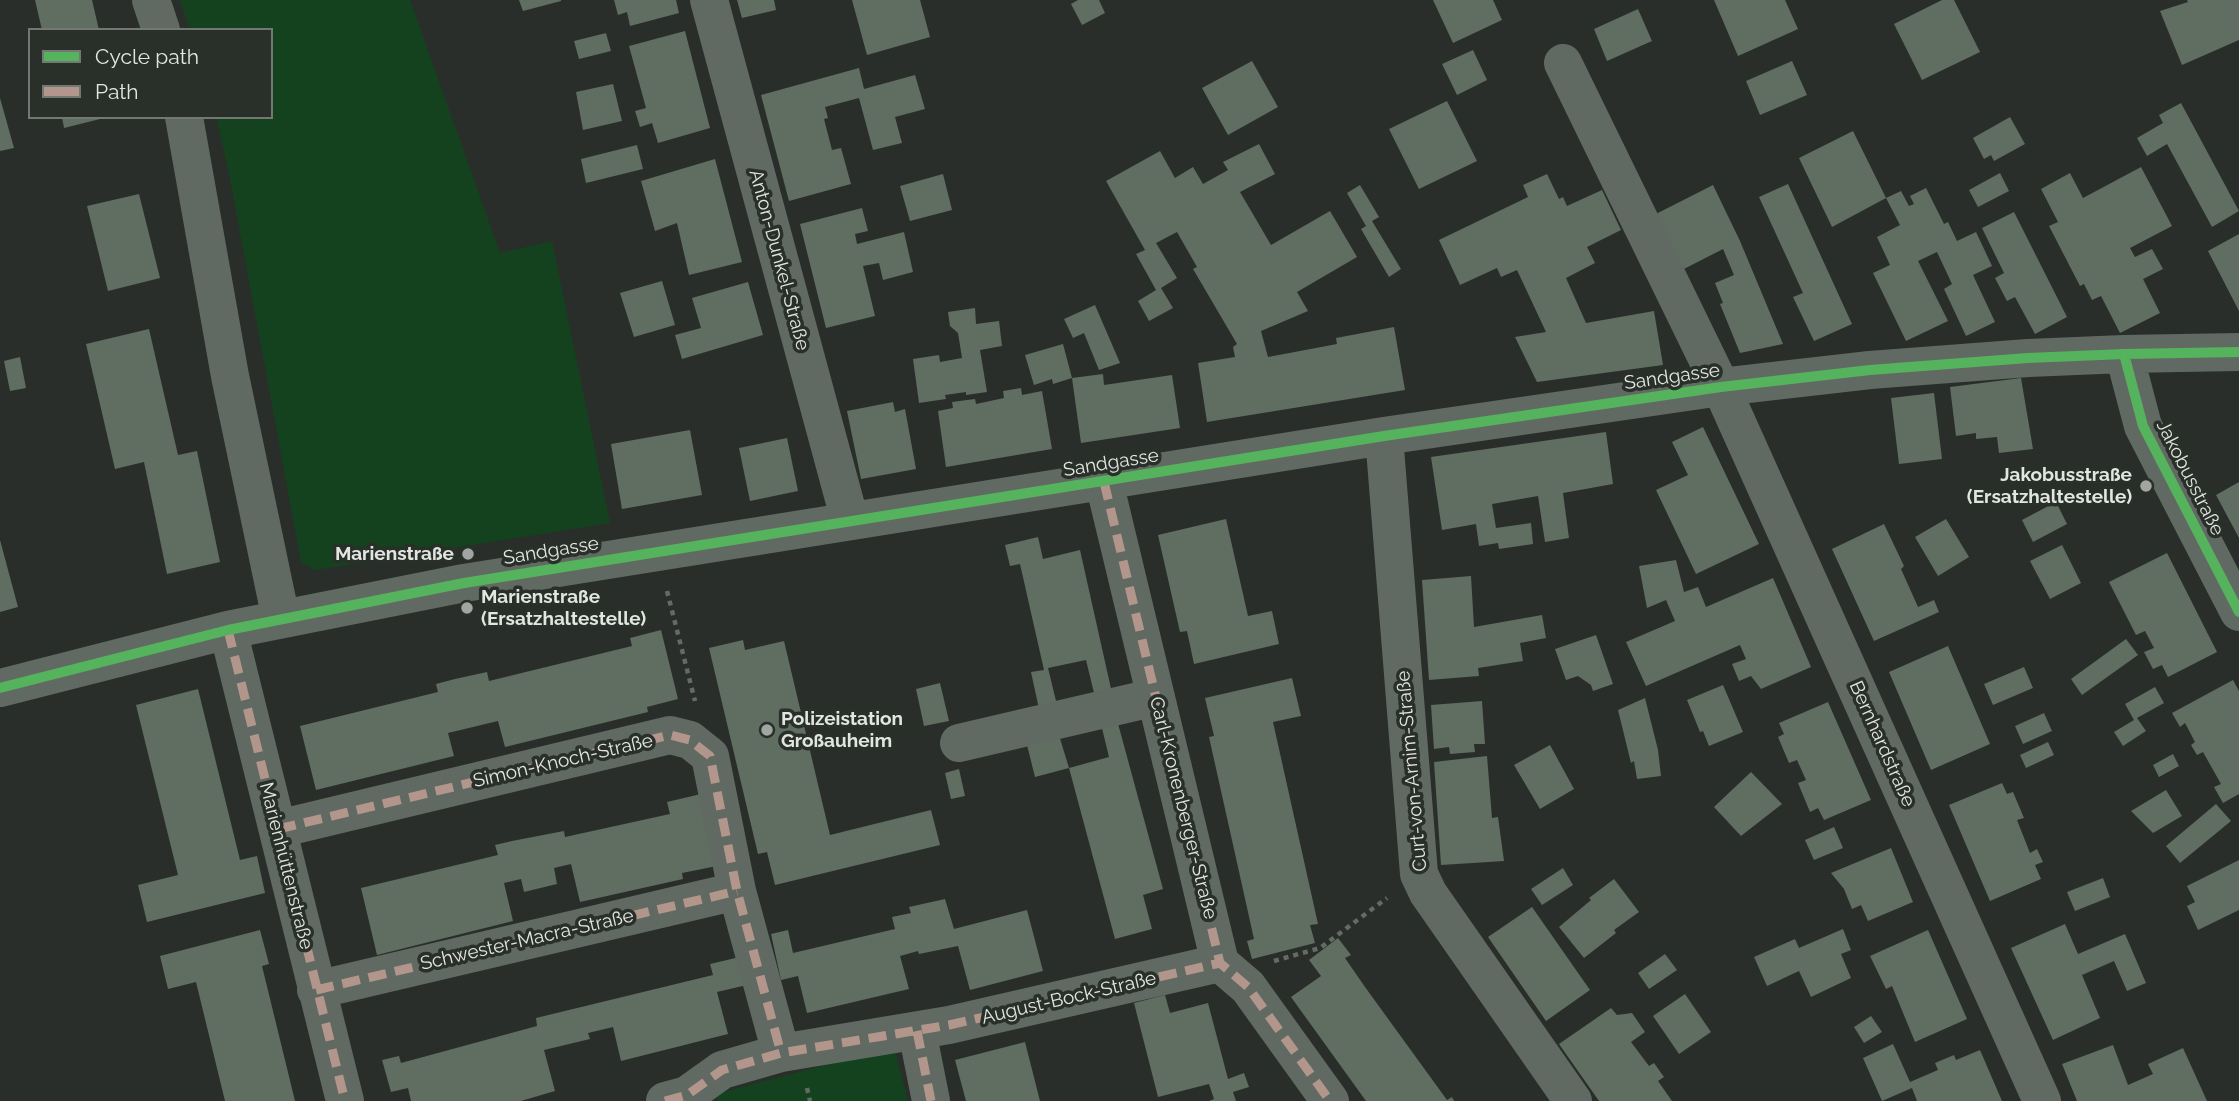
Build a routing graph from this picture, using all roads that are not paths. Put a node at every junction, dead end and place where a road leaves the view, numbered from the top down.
1 (151, 0) edge
2 (709, 0) edge
3 (160, 28) edge
4 (1563, 63) dead end
5 (184, 119) edge
6 (2239, 352) edge
7 (2124, 354) junction
8 (1721, 387) junction
9 (1384, 436) junction
10 (1104, 482) junction
11 (850, 521) junction
12 (2239, 612) edge
13 (281, 619) junction
14 (228, 630) junction
15 (0, 688) edge
16 (1156, 697) junction
17 (959, 743) dead end
18 (278, 830) junction
19 (737, 891) junction
20 (1227, 967) junction
21 (316, 990) junction
22 (917, 1031) junction
23 (781, 1053) junction
24 (680, 1099) edge
25 (345, 1101) edge
26 (931, 1101) edge
27 (1330, 1101) edge
28 (1573, 1101) edge
29 (2042, 1101) edge

1 - 3 street
2 - 11 street, Anton-Dunkel-Straße
4 - 8 street, Bernhardstraße
5 - 13 street
6 - 7 street, Sandgasse
7 - 8 street, Sandgasse
7 - 12 street, Jakobusstraße
8 - 9 street, Sandgasse
8 - 29 street, Bernhardstraße
9 - 10 street, Sandgasse
9 - 28 street, Curt-von-Arnim-Straße
10 - 11 street, Sandgasse
10 - 16 street, Carl-Kronenberger-Straße
11 - 13 street, Sandgasse
13 - 14 street, Sandgasse
14 - 15 street, Sandgasse
14 - 18 street, Marienhüttenstraße
16 - 17 street
16 - 20 street, Carl-Kronenberger-Straße
18 - 19 street, Simon-Knoch-Straße
18 - 21 street, Marienhüttenstraße
19 - 21 street, Schwester-Macra-Straße
19 - 23 street
20 - 22 street, August-Bock-Straße
20 - 27 street, Carl-Kronenberger-Straße
21 - 25 street, Marienhüttenstraße
22 - 23 street, August-Bock-Straße
22 - 26 street
23 - 24 street, August-Bock-Straße

